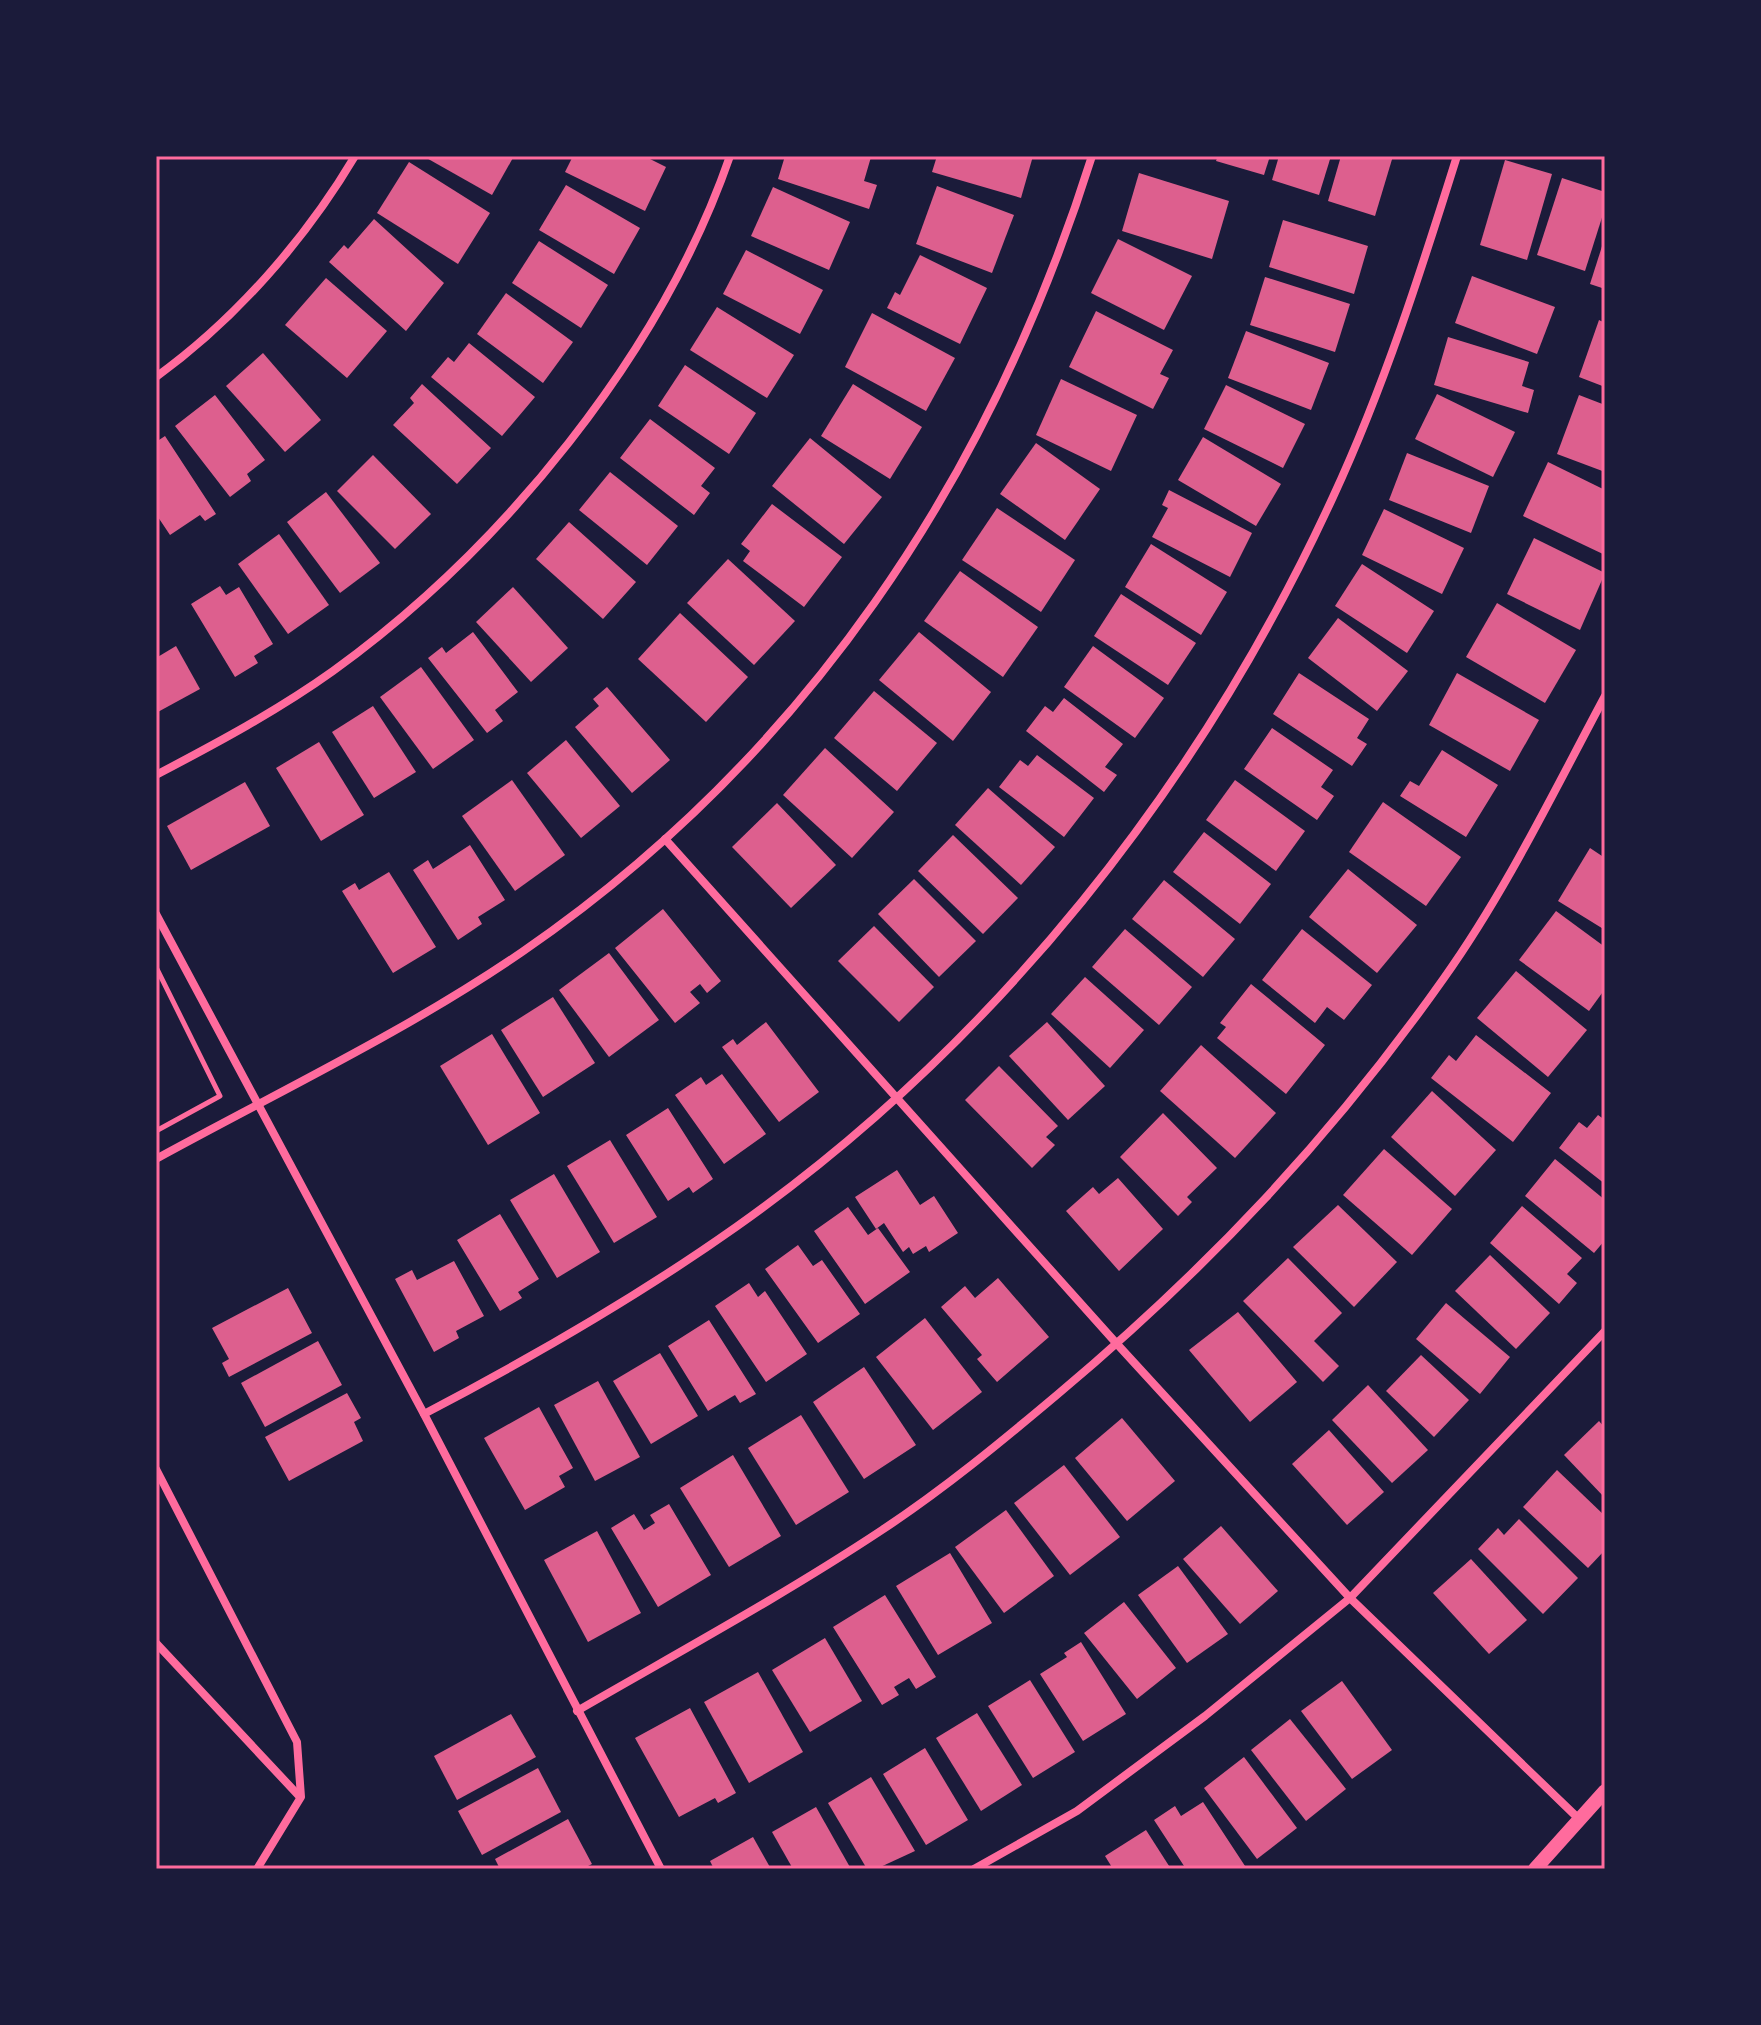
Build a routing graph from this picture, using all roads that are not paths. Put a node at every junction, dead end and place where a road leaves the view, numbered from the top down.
1 (355, 156) edge
2 (730, 156) edge
3 (1092, 156) edge
4 (1457, 156) edge
5 (156, 377) edge
6 (1605, 696) edge
7 (156, 775) edge
8 (665, 839) junction
9 (156, 914) edge
10 (898, 1095) junction
11 (258, 1103) junction
12 (156, 1159) edge
13 (1605, 1331) edge
14 (1117, 1344) junction
15 (424, 1414) junction
16 (156, 1469) edge
17 (1350, 1598) junction
18 (156, 1643) edge
19 (577, 1711) junction
20 (1605, 1791) edge
21 (301, 1797) junction
22 (1580, 1820) junction
23 (257, 1869) edge
24 (661, 1869) edge
25 (974, 1869) edge
26 (1535, 1869) edge

1 - 5 street
2 - 7 street
3 - 8 street
4 - 10 street
6 - 14 street
8 - 10 street
8 - 11 street
9 - 11 street
10 - 14 street
10 - 15 street
11 - 12 street
11 - 15 street
13 - 17 street
14 - 17 street
14 - 19 street
15 - 19 street
16 - 21 street
17 - 22 street
17 - 25 street
18 - 21 street
19 - 24 street
20 - 22 street
21 - 23 street
22 - 26 street

